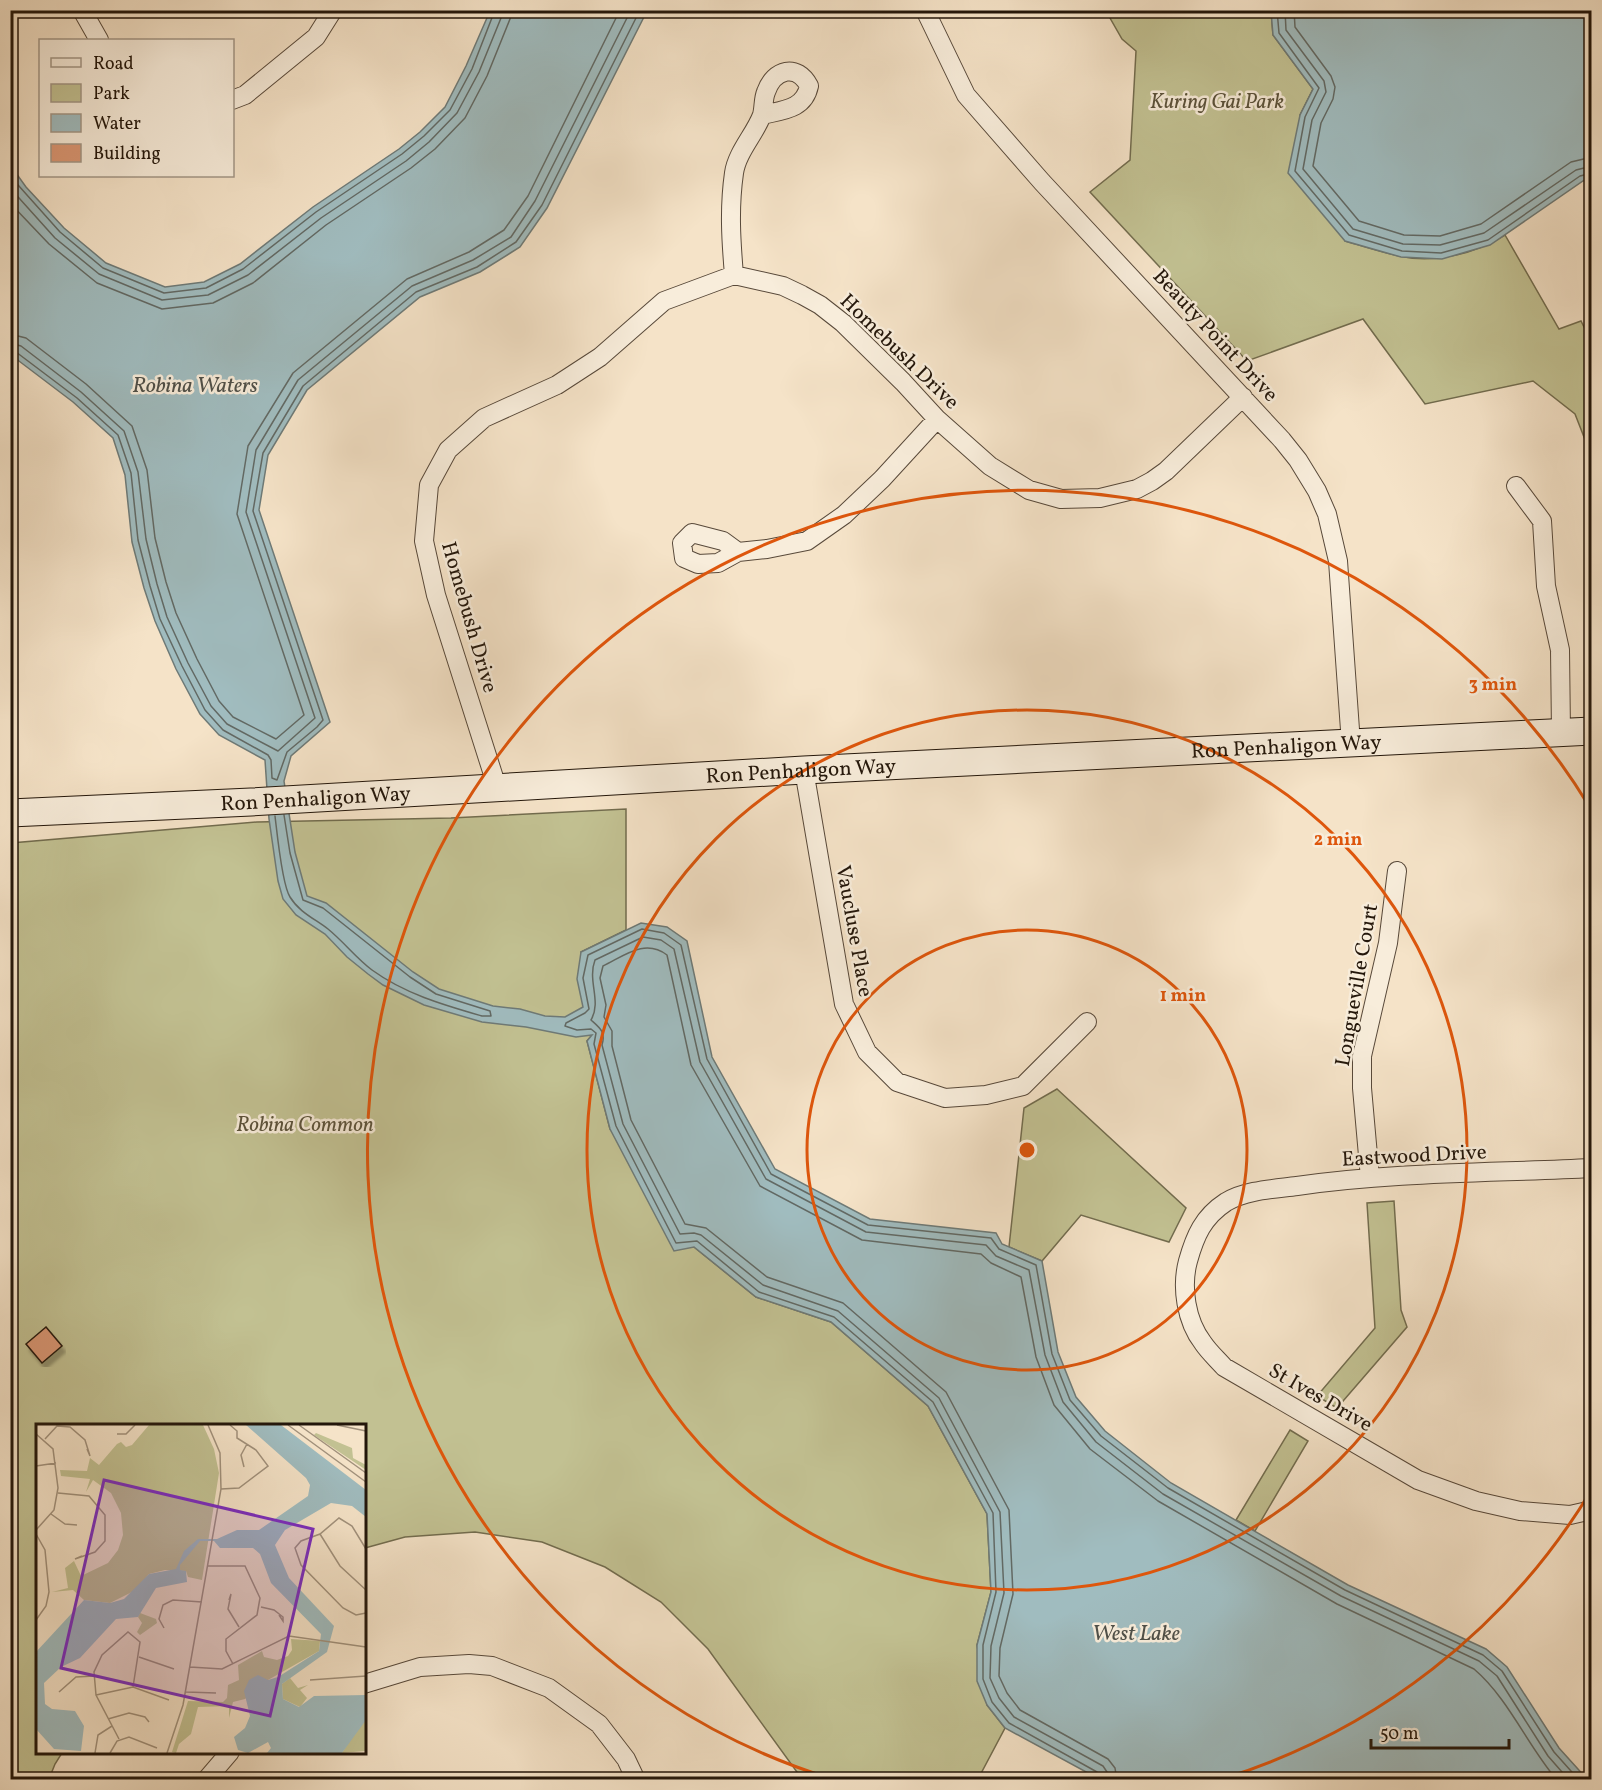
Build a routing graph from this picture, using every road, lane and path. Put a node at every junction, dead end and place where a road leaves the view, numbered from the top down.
1 (82, 10) edge
2 (333, 10) edge
3 (925, 10) edge
4 (98, 39) edge
5 (234, 99) edge
6 (762, 115) dead end
7 (734, 275) junction
8 (1243, 397) junction
9 (937, 419) junction
10 (1516, 486) dead end
11 (738, 552) dead end
12 (1592, 731) edge
13 (1561, 732) junction
14 (1351, 744) junction
15 (804, 770) junction
16 (497, 787) junction
17 (10, 813) edge
18 (1397, 871) dead end
19 (1087, 1022) dead end
20 (1592, 1168) edge
21 (1370, 1178) junction
22 (1240, 1196) joint
23 (1592, 1510) edge
24 (366, 1683) edge
25 (228, 1754) edge
26 (206, 1779) edge
27 (636, 1779) edge

1 - 4 street
2 - 5 street
3 - 8 street, Beauty Point Drive
6 - 7 street
7 - 9 street, Homebush Drive
7 - 16 street, Homebush Drive
8 - 9 street, Homebush Drive
8 - 14 street, Beauty Point Drive
9 - 11 street
10 - 13 street
12 - 13 street, Ron Penhaligon Way
13 - 14 street, Ron Penhaligon Way
14 - 15 street, Ron Penhaligon Way
15 - 16 street, Ron Penhaligon Way
15 - 19 street, Vaucluse Place
16 - 17 street, Ron Penhaligon Way
18 - 21 street, Longueville Court
20 - 21 street, Eastwood Drive
21 - 22 street, Eastwood Drive
22 - 23 street, St Ives Drive
24 - 27 street
25 - 26 street

